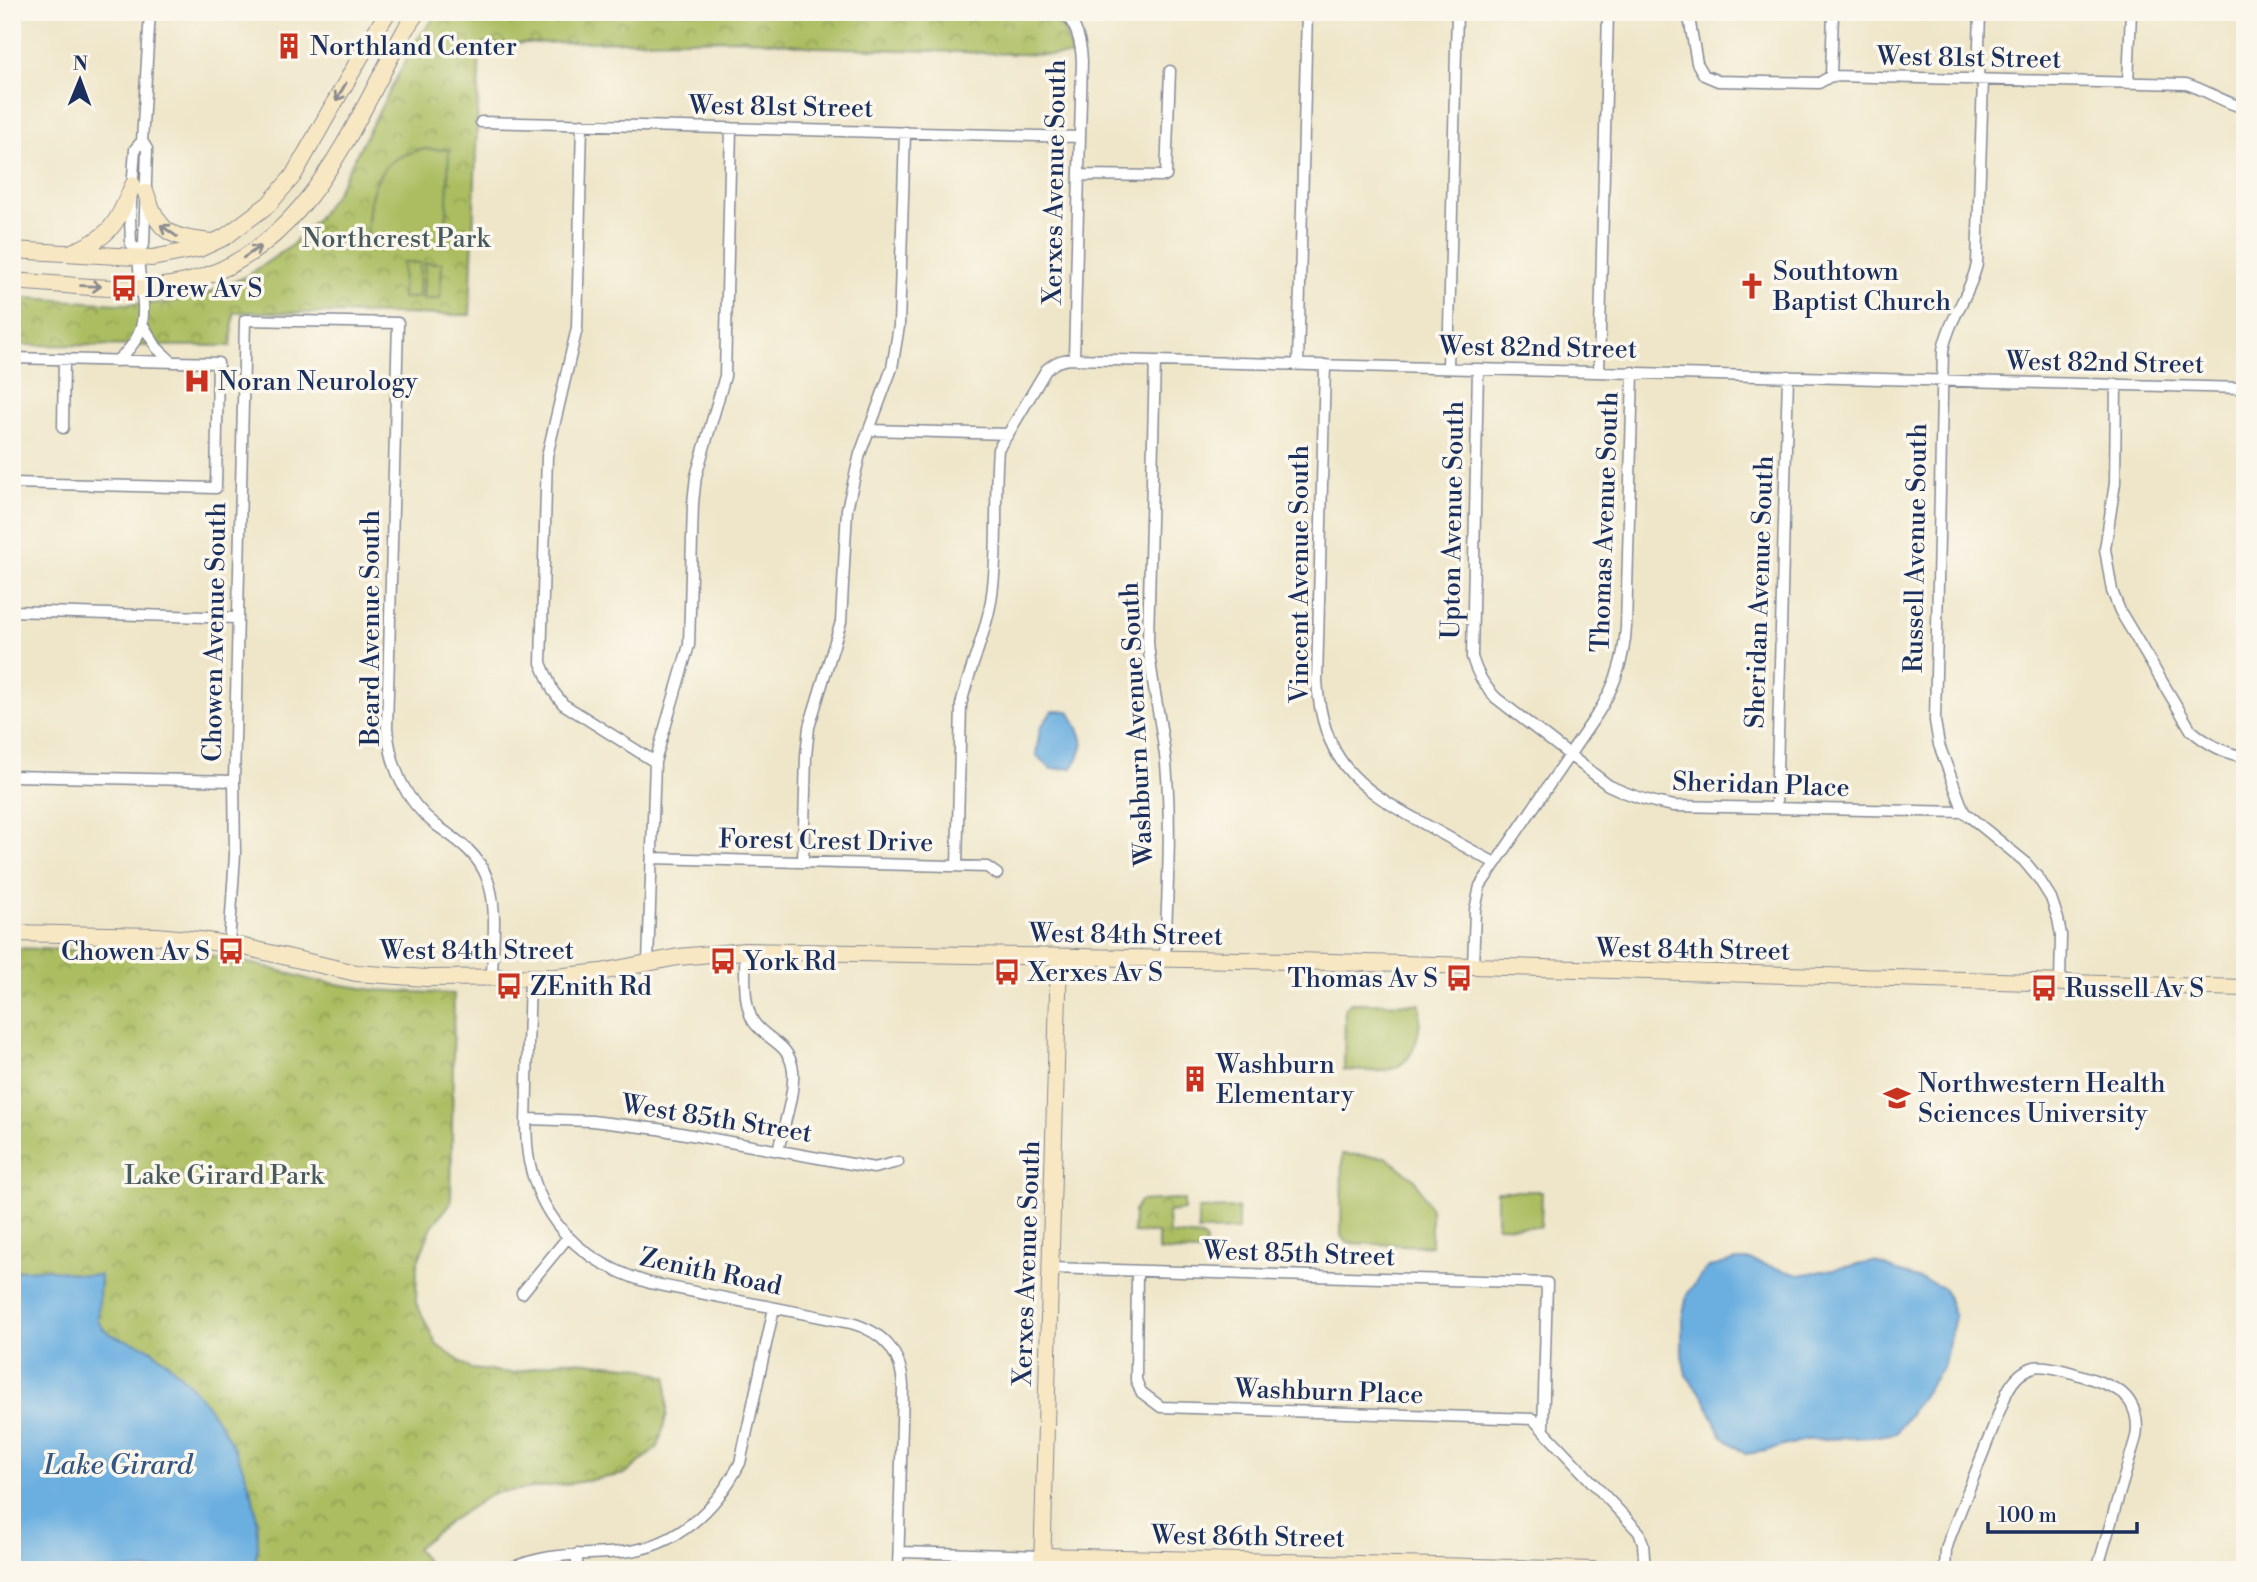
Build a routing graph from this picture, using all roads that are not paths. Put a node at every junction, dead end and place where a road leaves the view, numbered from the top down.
1 (150, 12) edge
2 (388, 12) edge
3 (417, 12) edge
4 (1064, 12) edge
5 (1307, 12) edge
6 (1457, 12) edge
7 (1608, 12) edge
8 (1688, 12) edge
9 (1833, 12) edge
10 (1980, 12) edge
11 (2131, 12) edge
12 (1170, 71) dead end
13 (1831, 76) junction
14 (1981, 79) junction
15 (2128, 83) junction
16 (2245, 108) edge
17 (481, 122) dead end
18 (582, 124) junction
19 (731, 128) junction
20 (905, 132) junction
21 (1080, 137) junction
22 (1079, 175) junction
23 (139, 189) junction
24 (214, 242) junction
25 (12, 250) edge
26 (67, 253) junction
27 (138, 254) junction
28 (12, 281) edge
29 (142, 286) junction
30 (245, 320) joint
31 (143, 325) junction
32 (12, 358) edge
33 (1074, 359) junction
34 (64, 360) junction
35 (116, 360) junction
36 (1155, 361) junction
37 (172, 362) junction
38 (1298, 364) junction
39 (1325, 365) junction
40 (1448, 368) junction
41 (1478, 369) junction
42 (1599, 372) junction
43 (1633, 372) junction
44 (1788, 376) junction
45 (1942, 380) junction
46 (2116, 384) junction
47 (2245, 388) edge
48 (63, 428) dead end
49 (870, 430) junction
50 (1007, 434) junction
51 (12, 483) edge
52 (12, 611) edge
53 (237, 618) junction
54 (1570, 755) junction
55 (2245, 757) edge
56 (655, 762) junction
57 (12, 776) edge
58 (233, 781) junction
59 (1776, 808) junction
60 (1964, 812) junction
61 (652, 858) junction
62 (803, 862) junction
63 (1494, 863) junction
64 (957, 866) junction
65 (997, 874) dead end
66 (12, 933) edge
67 (229, 944) junction
68 (745, 951) junction
69 (1059, 957) junction
70 (1165, 960) junction
71 (648, 963) junction
72 (1473, 967) junction
73 (492, 979) junction
74 (530, 979) junction
75 (2060, 983) junction
76 (2245, 988) edge
77 (801, 1051) dead end
78 (788, 1056) junction
79 (526, 1119) junction
80 (778, 1151) junction
81 (898, 1162) dead end
82 (568, 1237) junction
83 (1050, 1268) junction
84 (1137, 1270) junction
85 (522, 1293) dead end
86 (774, 1308) junction
87 (1543, 1430) junction
88 (900, 1552) junction
89 (578, 1554) junction
90 (1042, 1563) edge
91 (1193, 1565) edge
92 (1343, 1567) edge
93 (506, 1570) edge
94 (577, 1570) edge
95 (898, 1570) edge
96 (1595, 1570) edge
97 (1645, 1570) edge
98 (1945, 1570) edge
99 (2097, 1570) edge

1 - 23 street
2 -> 24 street
29 -> 3 street
4 - 21 street, Xerxes Avenue South
5 - 38 street
6 - 40 street, Upton Avenue South
7 - 42 street, Thomas Avenue South
8 - 13 street, West 81st Street
9 - 13 street
10 - 14 street, Russell Avenue South
11 - 15 street
12 - 22 street
13 - 14 street, West 81st Street
14 - 15 street, West 81st Street
14 - 45 street, Russell Avenue South
15 - 16 street, West 81st Street
17 - 18 street, West 81st Street
18 - 19 street, West 81st Street
18 - 56 street
19 - 20 street, West 81st Street
19 - 56 street
20 - 21 street, West 81st Street
20 - 49 street
21 - 22 street, Xerxes Avenue South
22 - 33 street, Xerxes Avenue South
24 -> 23 street
23 - 26 street
23 - 27 street
24 - 27 street
25 - 26 street
26 - 27 street
27 - 29 street
28 -> 29 street
29 - 31 street
30 - 53 street, Chowen Avenue South
30 - 73 street, Beard Avenue South
31 - 35 street
31 - 37 street
32 - 34 street
33 - 36 street, West 82nd Street
33 - 50 street, West 82nd Street
34 - 35 street
34 - 48 street
35 - 37 street
36 - 38 street, West 82nd Street
36 - 70 street, Washburn Avenue South
37 - 51 street
38 - 39 street, West 82nd Street
39 - 40 street, West 82nd Street
39 - 63 street, Vincent Avenue South
40 - 41 street, West 82nd Street
41 - 42 street, West 82nd Street
41 - 54 street, Upton Avenue South
42 - 43 street, West 82nd Street
43 - 44 street, West 82nd Street
43 - 54 street, Thomas Avenue South
44 - 45 street, West 82nd Street
44 - 59 street, Sheridan Avenue South
45 - 46 street, West 82nd Street
45 - 60 street, Russell Avenue South
46 - 47 street, West 82nd Street
46 - 55 street
49 - 50 street
49 - 62 street
50 - 64 street
52 - 53 street
53 - 58 street, Chowen Avenue South
54 - 59 street, Sheridan Place
54 - 63 street, Thomas Avenue South
56 - 61 street
57 - 58 street
58 - 67 street, Chowen Avenue South
59 - 60 street, Sheridan Place
60 - 75 street
61 - 62 street, Forest Crest Drive
61 - 71 street
62 - 64 street, Forest Crest Drive
63 - 72 street, Thomas Avenue South
64 - 65 street, Forest Crest Drive
66 - 67 street, West 84th Street
67 - 73 street, West 84th Street
68 - 69 street, West 84th Street
68 - 71 street, West 84th Street
68 - 78 street
69 - 70 street, West 84th Street
69 - 83 street, Xerxes Avenue South
70 - 72 street, West 84th Street
71 - 74 street, West 84th Street
72 - 75 street, West 84th Street
73 - 74 street, West 84th Street
74 - 79 street, Zenith Road
75 - 76 street, West 84th Street
77 - 78 street
78 - 80 street
79 - 80 street, West 85th Street
79 - 82 street, Zenith Road
80 - 81 street, West 85th Street
82 - 85 street
82 - 86 street, Zenith Road
83 - 84 street, West 85th Street
83 - 90 street, Xerxes Avenue South
84 - 87 street, Washburn Place
84 - 87 street, West 85th Street
86 - 88 street, Zenith Road
86 - 89 street
87 - 97 street
88 - 90 street, West 86th Street
88 - 95 street, Zenith Road
89 - 93 street
89 - 94 street
90 - 91 street, West 86th Street
91 - 92 street, West 86th Street
92 - 96 street, West 86th Street
98 - 99 street

